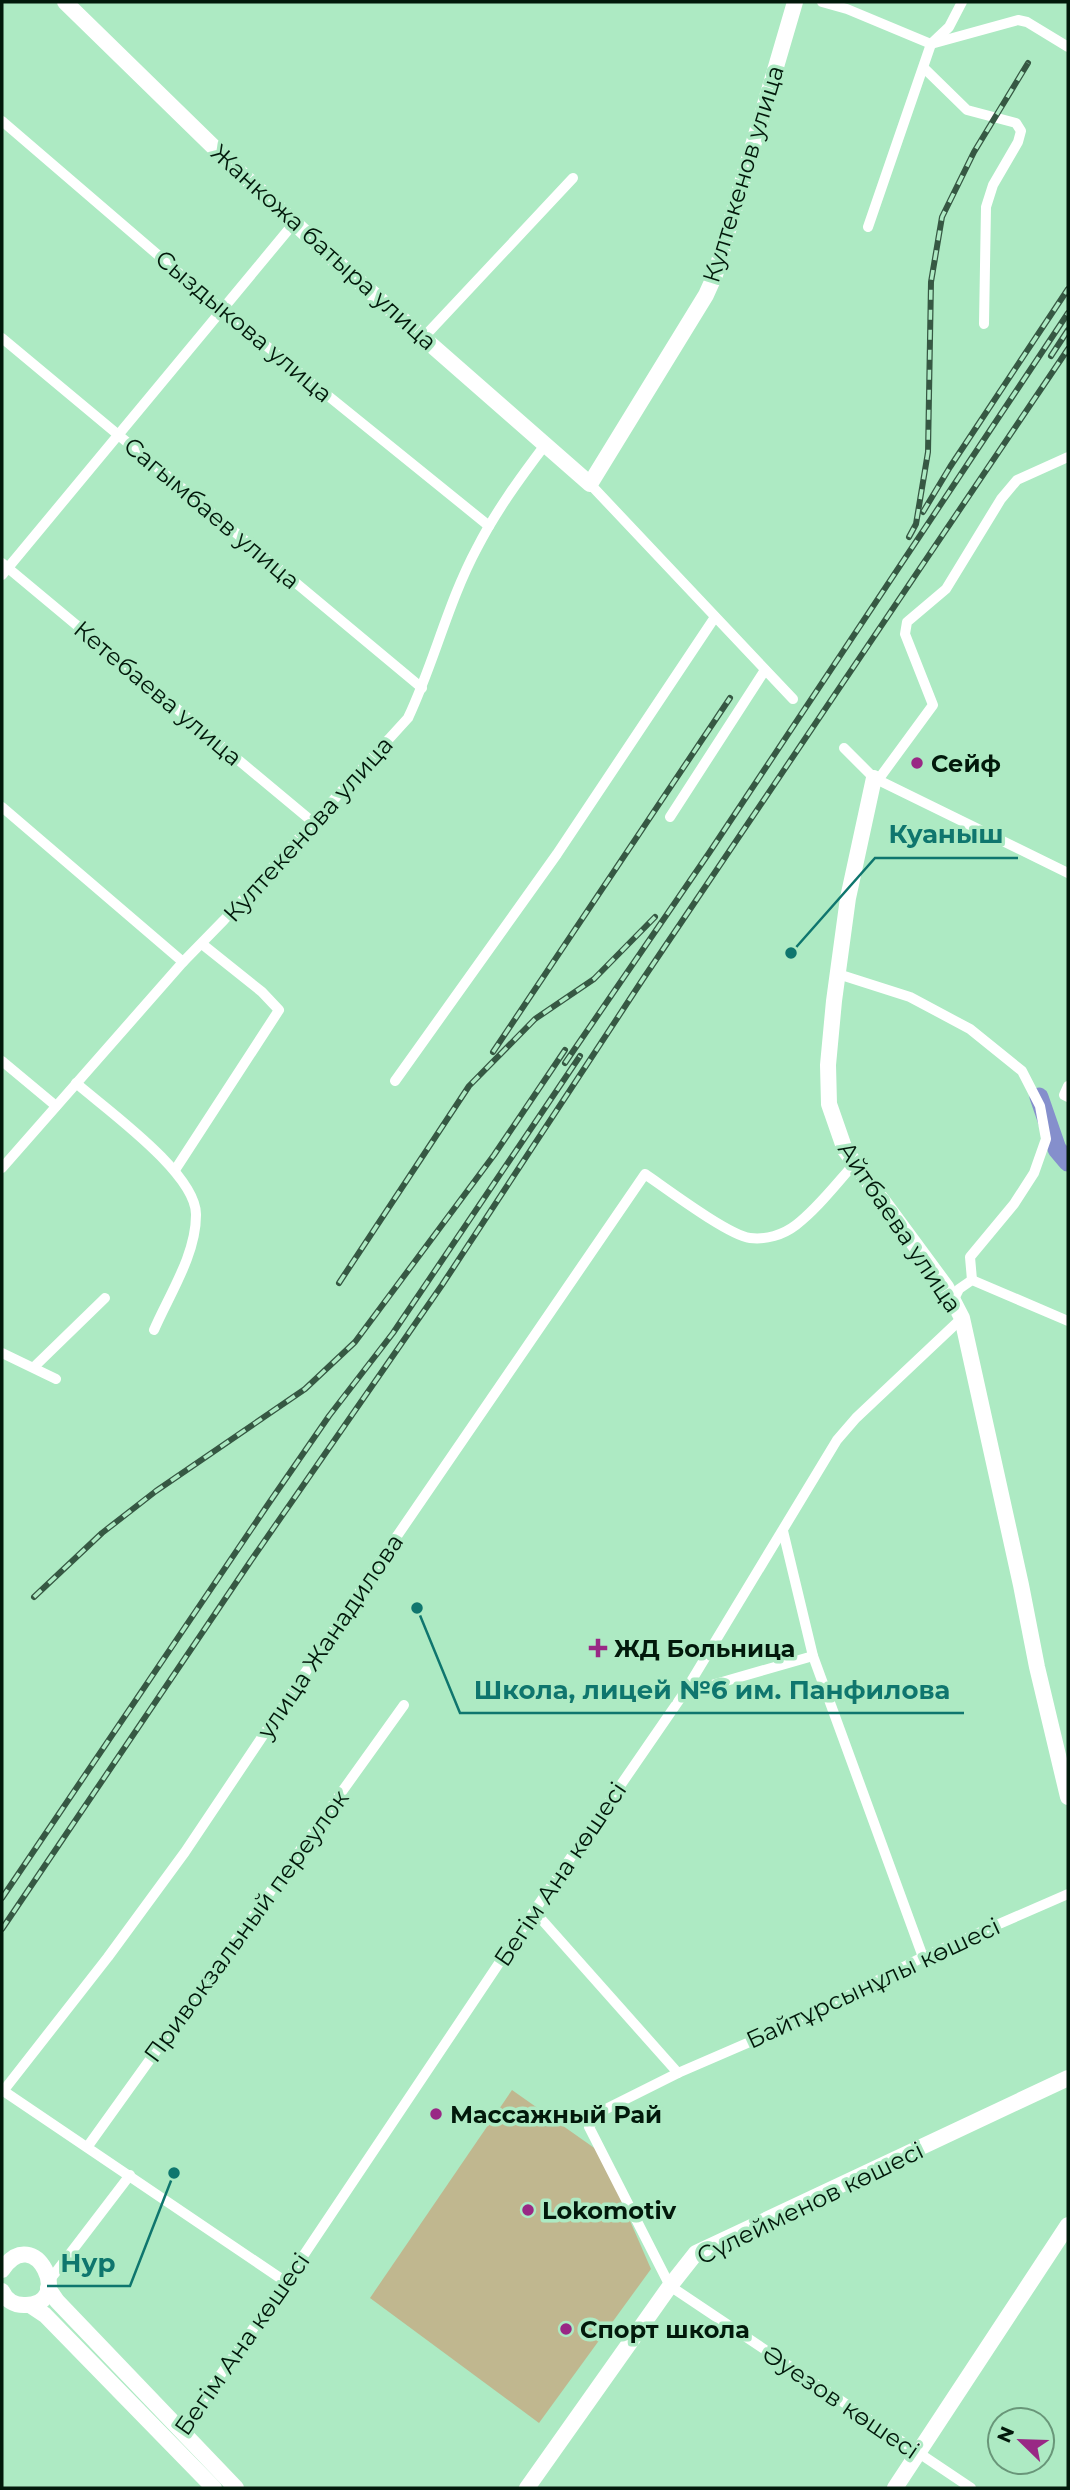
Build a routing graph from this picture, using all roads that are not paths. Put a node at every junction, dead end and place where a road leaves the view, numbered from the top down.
1 (65, 2) edge
2 (795, 2) edge
3 (822, 2) edge
4 (962, 2) edge
5 (931, 44) junction
6 (1068, 47) edge
7 (924, 68) junction
8 (2, 121) edge
9 (573, 178) dead end
10 (295, 223) junction
11 (868, 227) dead end
12 (222, 310) junction
13 (984, 324) dead end
14 (2, 338) edge
15 (423, 338) junction
16 (118, 435) junction
17 (545, 445) junction
18 (1068, 457) edge
19 (590, 484) junction
20 (489, 526) junction
21 (4, 569) edge
22 (715, 617) junction
23 (765, 670) junction
24 (422, 688) junction
25 (793, 699) dead end
26 (844, 748) dead end
27 (876, 779) junction
28 (2, 807) edge
29 (670, 817) dead end
30 (314, 823) junction
31 (1068, 873) edge
32 (202, 944) junction
33 (183, 962) junction
34 (838, 974) junction
35 (2, 1061) edge
36 (395, 1080) dead end
37 (76, 1083) junction
38 (1068, 1086) edge
39 (1068, 1097) edge
40 (56, 1106) junction
41 (855, 1163) junction
42 (2, 1168) edge
43 (174, 1170) junction
44 (972, 1280) junction
45 (105, 1298) dead end
46 (953, 1301) junction
47 (962, 1318) junction
48 (1068, 1321) edge
49 (154, 1330) dead end
50 (2, 1353) edge
51 (34, 1367) junction
52 (56, 1379) dead end
53 (783, 1531) junction
54 (813, 1657) junction
55 (684, 1693) junction
56 (404, 1705) dead end
57 (1068, 1797) edge
58 (1068, 1894) edge
59 (534, 1912) junction
60 (922, 1957) junction
61 (678, 2074) junction
62 (1068, 2078) edge
63 (3, 2090) edge
64 (88, 2146) junction
65 (130, 2175) junction
66 (1068, 2225) edge
67 (2, 2270) edge
68 (285, 2282) junction
69 (49, 2285) junction
70 (670, 2286) junction
71 (5, 2303) edge
72 (30, 2305) junction
73 (176, 2438) junction
74 (918, 2453) junction
75 (214, 2488) edge
76 (236, 2488) edge
77 (527, 2488) edge
78 (895, 2488) edge
79 (971, 2488) edge

1 - 10 street, Жанкожа батыра улица
2 - 19 street, Култекенов улица
3 - 5 street
4 - 5 street
5 - 6 street
5 - 7 street
7 - 11 street
7 - 13 street
8 - 12 street, Сыздыкова улица
9 - 15 street
10 - 12 street
10 - 15 street, Жанкожа батыра улица
12 - 16 street
12 - 20 street, Сыздыкова улица
14 - 16 street, Сагымбаев улица
15 - 17 street, Жанкожа батыра улица
16 - 21 street
16 - 24 street, Сагымбаев улица
17 - 19 street, Жанкожа батыра улица
17 - 20 street, Култекенова улица
18 - 27 street
19 - 22 street
20 - 24 street, Култекенова улица
21 - 30 street, Кетебаева улица
22 - 23 street
22 - 36 street
23 - 25 street
23 - 29 street
24 - 30 street, Култекенова улица
26 - 27 street
27 - 31 street
27 - 34 street, Айтбаева улица
28 - 33 street
30 - 32 street, Култекенова улица
32 - 33 street, Култекенова улица
32 - 43 street
33 - 37 street, Култекенова улица
34 - 41 street, Айтбаева улица
34 - 44 street
35 - 40 street
37 - 40 street, Култекенова улица
37 - 43 street
38 - 39 street
40 - 42 street, Култекенова улица
41 - 46 street, Айтбаева улица
41 - 63 street, улица Жанадилова
43 - 49 street
44 - 46 street
44 - 48 street
45 - 51 street
46 - 47 street, Айтбаева улица
47 - 53 street, Бегім Ана көшесі
47 - 57 street, Айтбаева улица
50 - 51 street
51 - 52 street
53 - 54 street
53 - 55 street, Бегім Ана көшесі
54 - 55 street
54 - 60 street
55 - 59 street, Бегім Ана көшесі
56 - 64 street, Привокзальный переулок
58 - 60 street, Байтұрсынұлы көшесі
59 - 61 street
59 - 68 street, Бегім Ана көшесі
60 - 61 street, Байтұрсынұлы көшесі
61 - 70 street, Әуезов көшесі
62 - 70 street, Сүлейменов көшесі
63 - 64 street
64 - 65 street
65 - 68 street
65 - 69 street
66 - 74 street
67 - 69 street
68 - 73 street, Бегім Ана көшесі
69 - 72 street
69 - 73 street
70 - 74 street, Әуезов көшесі
70 - 77 street, Сүлейменов көшесі
71 - 72 street
72 - 73 street
73 - 75 street
73 - 76 street
74 - 78 street
74 - 79 street, Әуезов көшесі

